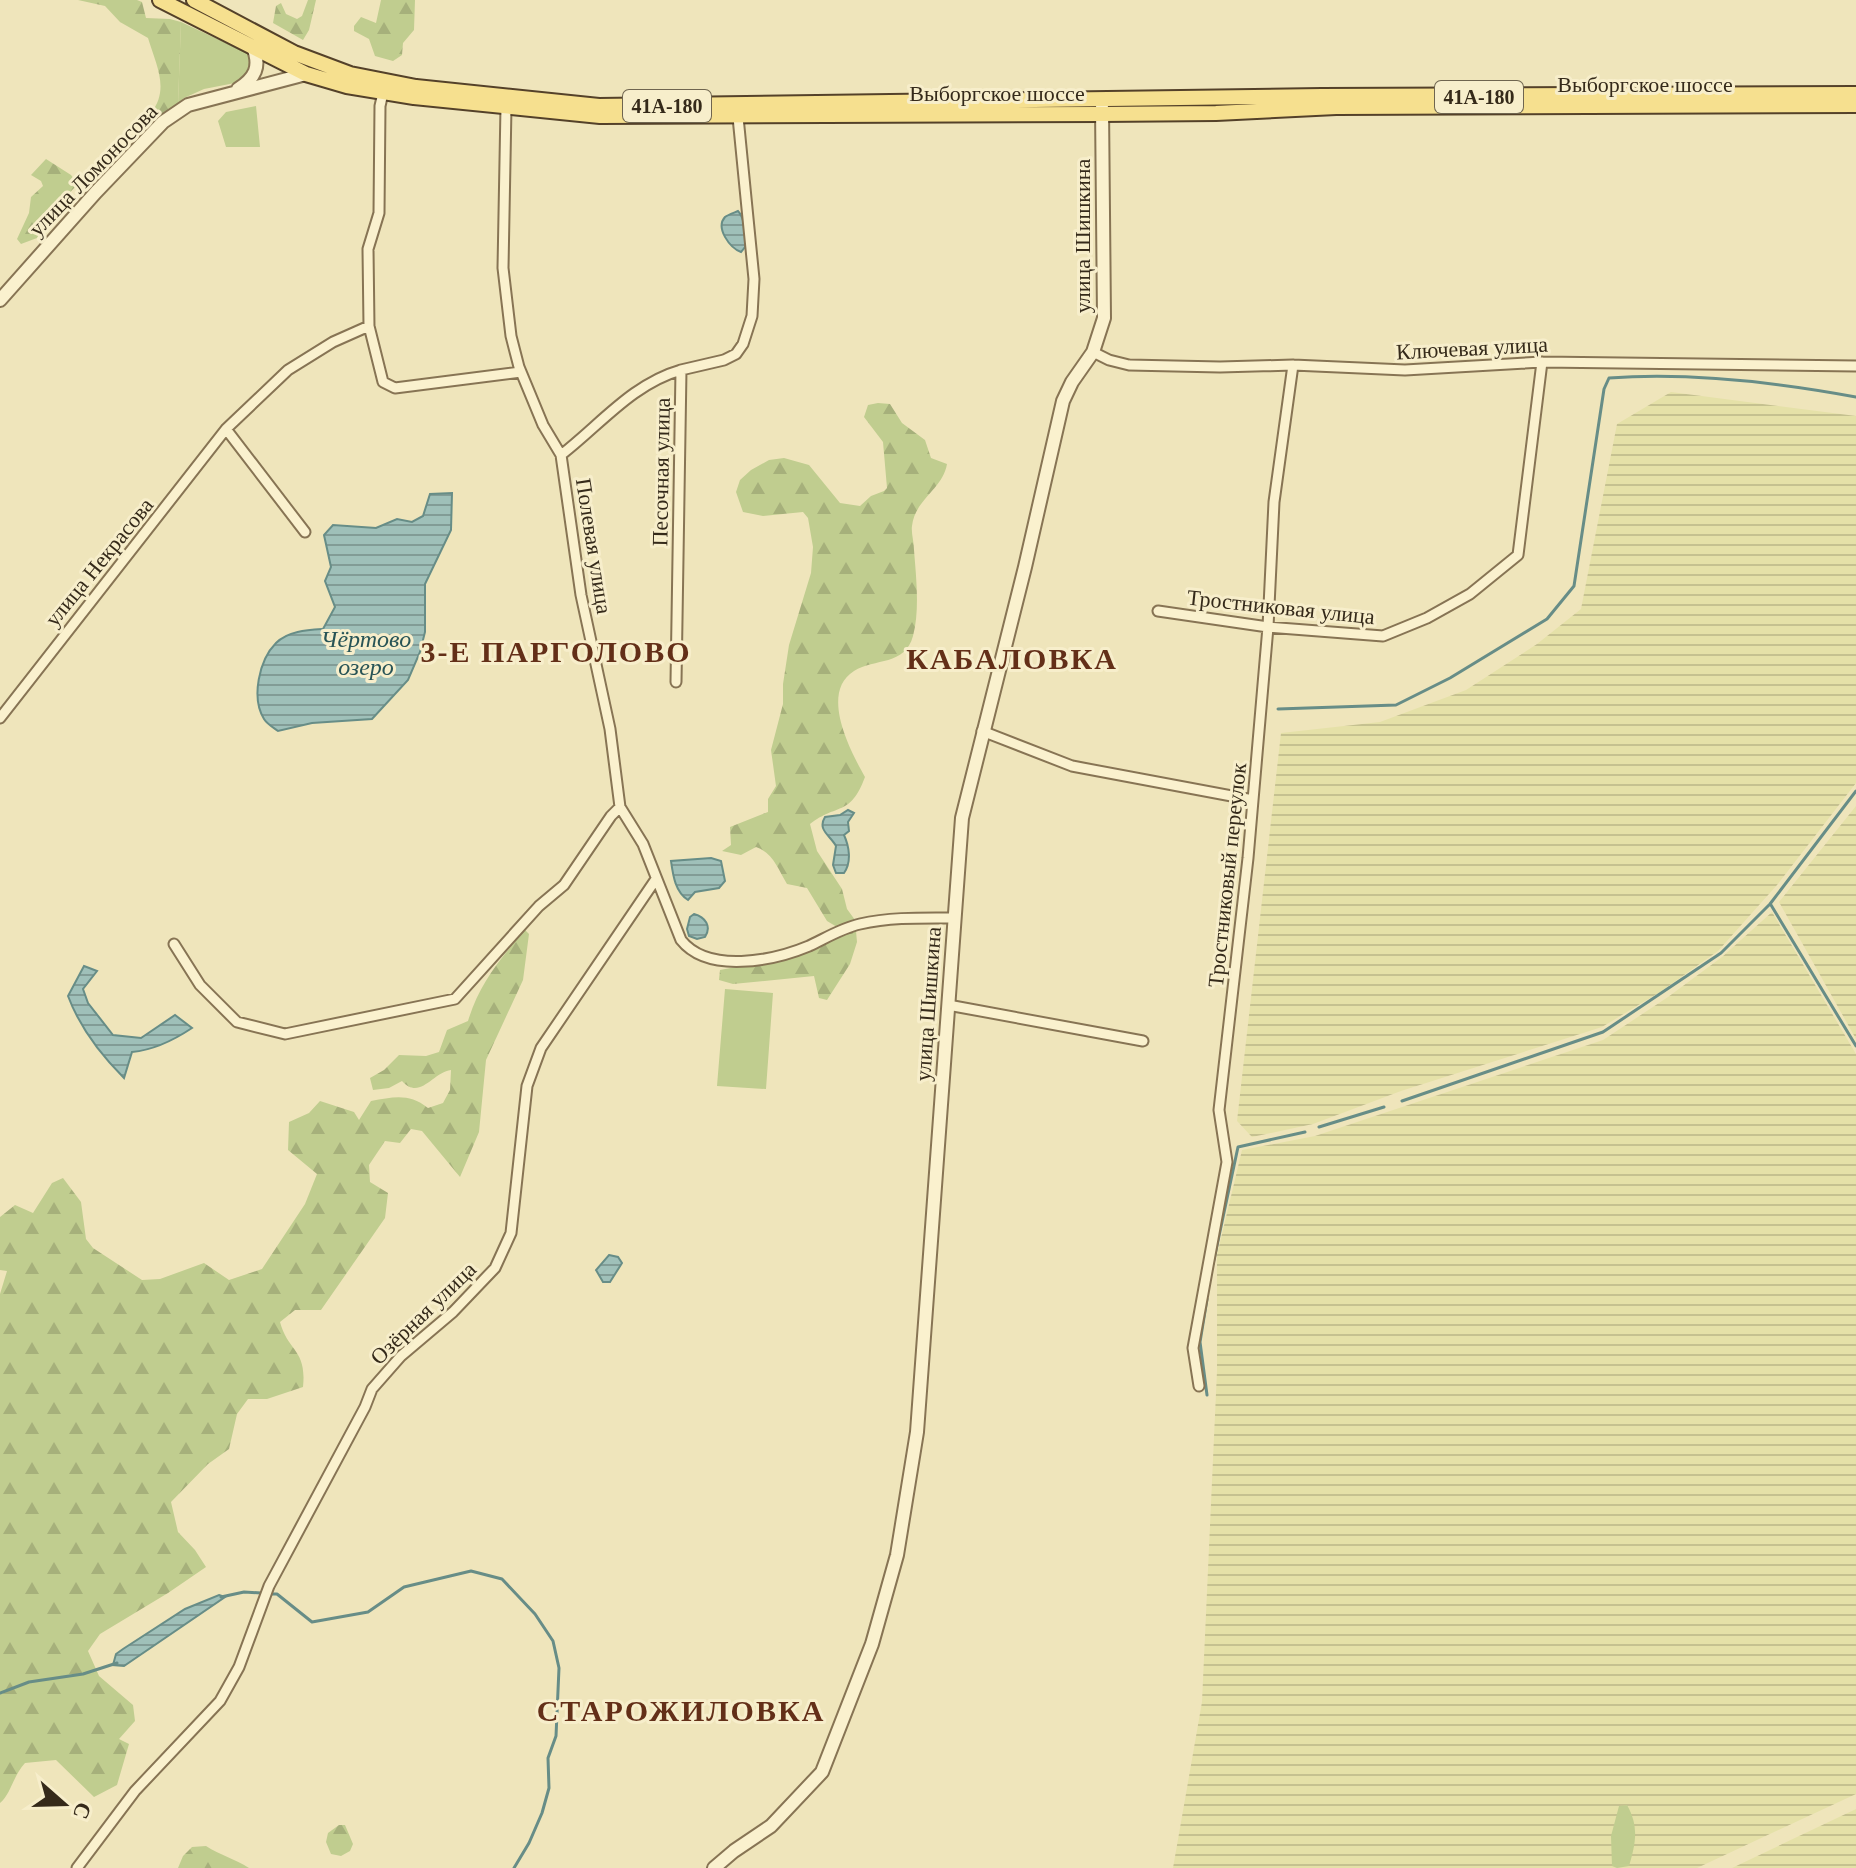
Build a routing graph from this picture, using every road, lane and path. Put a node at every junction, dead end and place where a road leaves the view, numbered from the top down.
1 (160, 0) edge
2 (194, 0) edge
3 (253, 47) junction
4 (306, 74) junction
5 (232, 93) junction
6 (383, 93) junction
7 (1856, 94) edge
8 (1856, 105) edge
9 (506, 107) junction
10 (1102, 107) junction
11 (738, 117) junction
12 (0, 300) edge
13 (369, 326) junction
14 (1093, 352) junction
15 (1542, 362) junction
16 (1293, 365) junction
17 (1856, 366) edge
18 (681, 370) junction
19 (521, 372) junction
20 (226, 429) junction
21 (561, 455) junction
22 (305, 532) dead end
23 (1158, 611) dead end
24 (1268, 627) junction
25 (676, 682) dead end
26 (0, 718) edge
27 (982, 731) junction
28 (1253, 800) junction
29 (620, 807) junction
30 (656, 879) junction
31 (953, 918) junction
32 (174, 944) dead end
33 (948, 1005) junction
34 (1143, 1041) dead end
35 (1199, 1386) dead end
36 (77, 1868) edge
37 (714, 1868) edge

1 - 3 main road, Выборгское шоссе / 41А-180
2 - 10 main road, Выборгское шоссе / 41А-180
3 - 4 main road, Выборгское шоссе / 41А-180
3 - 5 street
4 - 5 street, улица Ломоносова
4 - 6 main road, Выборгское шоссе / 41А-180
5 - 12 street, улица Ломоносова
6 - 9 main road, Выборгское шоссе / 41А-180
6 - 13 street
7 - 10 main road, Выборгское шоссе / 41А-180
8 - 10 main road, Выборгское шоссе / 41А-180
9 - 11 main road, Выборгское шоссе / 41А-180
9 - 19 street, Полевая улица
10 - 11 main road, Выборгское шоссе / 41А-180
10 - 14 street, улица Шишкина
11 - 18 street, Песочная улица
13 - 19 street
13 - 20 street, улица Некрасова
14 - 16 street, Ключевая улица
14 - 27 street, улица Шишкина
15 - 16 street, Ключевая улица
15 - 17 street, Ключевая улица
15 - 24 street, Тростниковая улица
16 - 24 street, Тростниковый переулок
18 - 21 street
18 - 25 street, Песочная улица
19 - 21 street, Полевая улица
20 - 22 street
20 - 26 street, улица Некрасова
21 - 29 street, Полевая улица
23 - 24 street, Тростниковая улица
24 - 28 street, Тростниковый переулок
27 - 28 street
27 - 31 street, улица Шишкина
28 - 35 street, Тростниковый переулок
29 - 30 street
29 - 32 street
30 - 31 street
30 - 36 street, Озёрная улица
31 - 33 street, улица Шишкина
33 - 34 street
33 - 37 street, улица Шишкина

